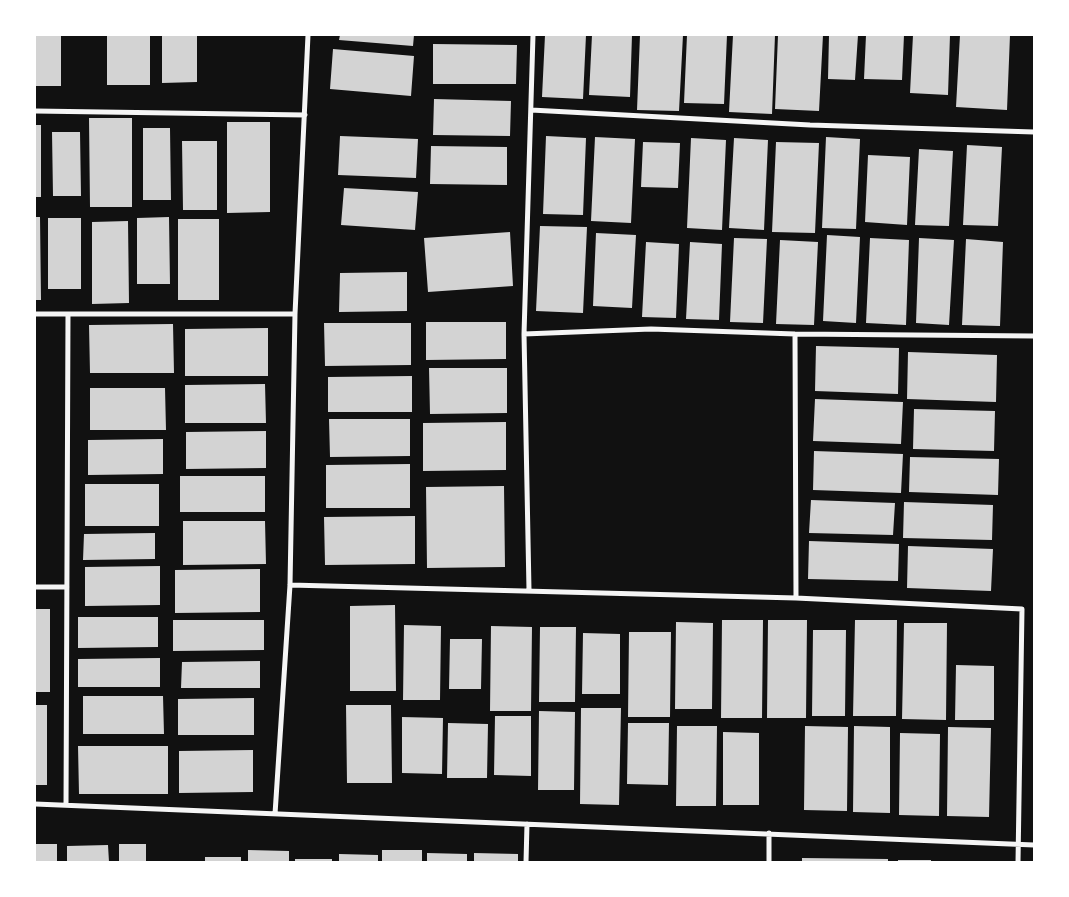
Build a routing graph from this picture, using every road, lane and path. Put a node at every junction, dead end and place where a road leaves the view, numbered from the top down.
1 (308, 35) edge
2 (533, 35) edge
3 (531, 110) junction
4 (35, 111) edge
5 (305, 115) junction
6 (1034, 132) edge
7 (35, 314) edge
8 (68, 314) junction
9 (295, 314) junction
10 (524, 334) junction
11 (795, 334) junction
12 (1034, 336) edge
13 (290, 585) junction
14 (35, 587) edge
15 (67, 587) junction
16 (529, 590) junction
17 (796, 598) junction
18 (35, 804) edge
19 (66, 806) junction
20 (275, 814) junction
21 (528, 824) junction
22 (769, 833) junction
23 (1019, 845) junction
24 (1034, 845) edge
25 (526, 862) edge
26 (769, 862) edge
27 (1018, 862) edge

1 - 5 street
2 - 3 street
3 - 6 street
3 - 10 street
4 - 5 street
5 - 9 street
7 - 8 street
8 - 9 street
8 - 15 street
9 - 13 street
10 - 11 street
10 - 16 street
11 - 12 street
11 - 17 street
13 - 16 street
13 - 20 street
14 - 15 street
15 - 19 street
16 - 17 street
17 - 23 street
18 - 19 street
19 - 20 street
20 - 21 street
21 - 22 street
21 - 25 street
22 - 23 street
22 - 26 street
23 - 24 street
23 - 27 street

